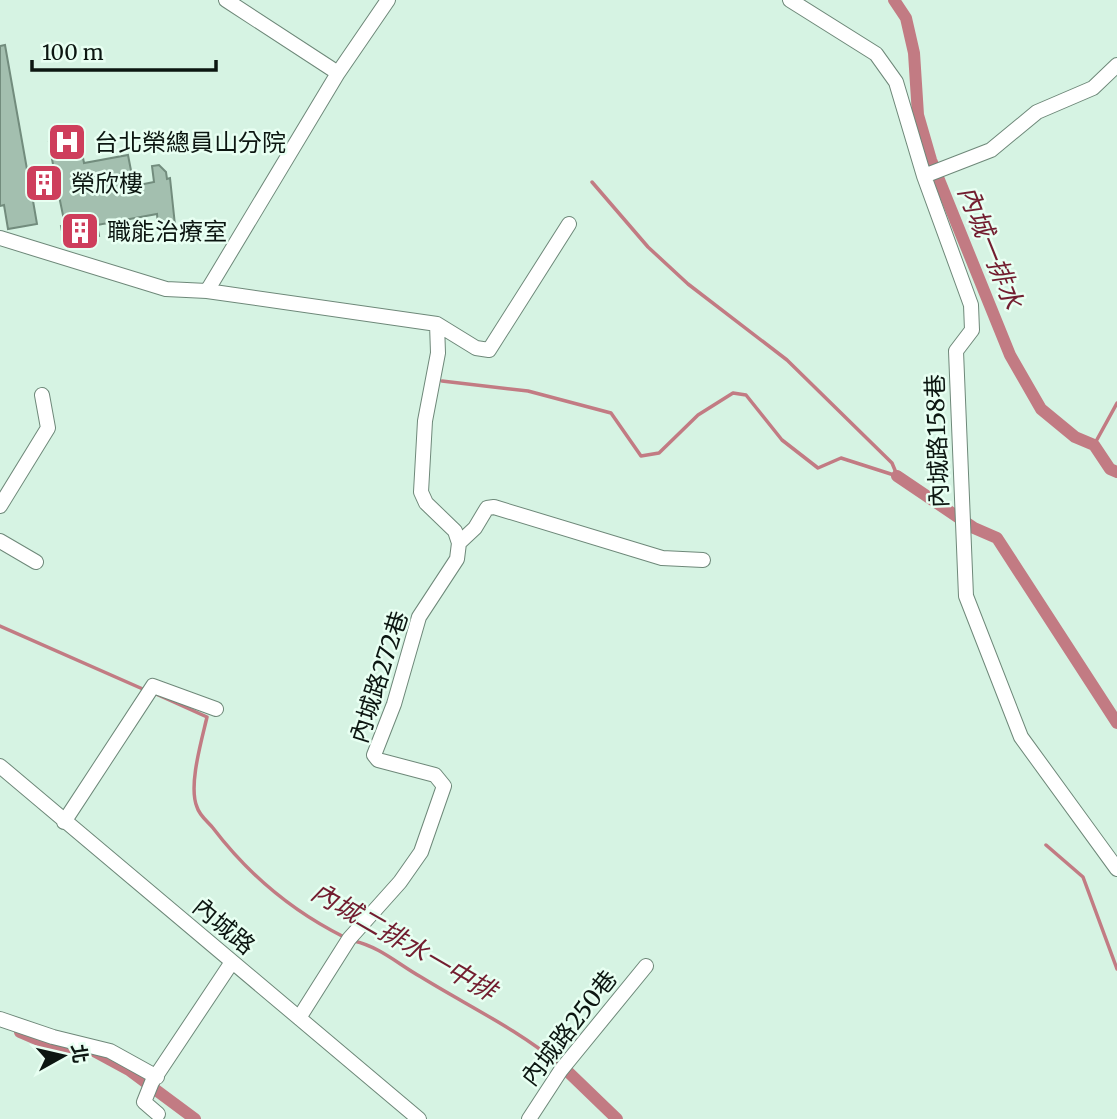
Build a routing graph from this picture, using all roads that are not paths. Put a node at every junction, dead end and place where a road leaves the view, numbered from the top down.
1 (226, 0) edge
2 (387, 0) edge
3 (790, 0) edge
4 (1117, 65) edge
5 (338, 73) junction
6 (927, 175) junction
7 (569, 224) dead end
8 (0, 238) edge
9 (207, 291) junction
10 (437, 324) junction
11 (42, 395) dead end
12 (0, 506) edge
13 (0, 541) edge
14 (460, 543) junction
15 (703, 560) dead end
16 (36, 562) dead end
17 (216, 709) dead end
18 (0, 766) edge
19 (64, 822) junction
20 (1117, 869) edge
21 (232, 962) junction
22 (646, 966) dead end
23 (299, 1018) junction
24 (0, 1019) edge
25 (155, 1079) junction
26 (158, 1114) dead end
27 (419, 1119) edge
28 (529, 1119) edge

1 - 5 street
2 - 5 street
3 - 6 street, 內城路158巷
4 - 6 street
5 - 9 street
6 - 20 street, 內城路158巷
7 - 10 street
8 - 9 street
9 - 10 street
10 - 14 street
11 - 12 street
13 - 16 street
14 - 15 street
14 - 23 street, 內城路272巷
17 - 19 street
18 - 19 street, 內城路
19 - 21 street, 內城路
21 - 23 street, 內城路
21 - 25 street
22 - 28 street, 內城路250巷
23 - 27 street, 內城路
24 - 25 street
25 - 26 street

